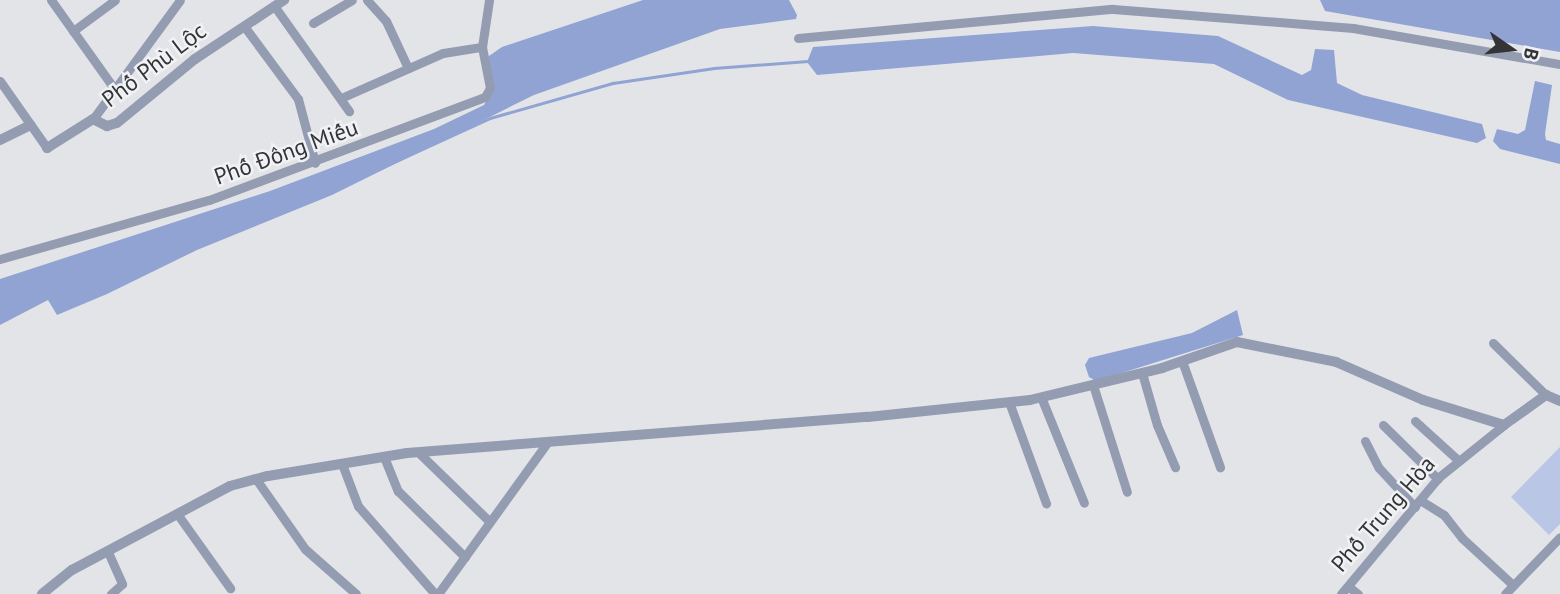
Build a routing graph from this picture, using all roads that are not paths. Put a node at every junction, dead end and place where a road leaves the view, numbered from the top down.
1 (51, 0) edge
2 (115, 0) edge
3 (180, 0) edge
4 (352, 0) edge
5 (367, 0) edge
6 (489, 0) edge
7 (280, 4) edge
8 (313, 23) dead end
9 (244, 26) junction
10 (73, 31) junction
11 (798, 38) dead end
12 (482, 47) junction
13 (1560, 64) edge
14 (408, 68) junction
15 (0, 81) edge
16 (113, 87) junction
17 (341, 98) junction
18 (349, 111) dead end
19 (93, 119) junction
20 (31, 125) junction
21 (0, 141) edge
22 (47, 148) joint
23 (315, 163) junction
24 (0, 259) edge
25 (1493, 343) dead end
26 (1182, 361) junction
27 (1142, 373) junction
28 (1093, 385) junction
29 (1546, 395) junction
30 (1041, 397) junction
31 (1560, 401) edge
32 (1009, 402) junction
33 (1415, 421) dead end
34 (1383, 425) dead end
35 (1504, 425) junction
36 (1365, 441) dead end
37 (547, 443) junction
38 (418, 453) junction
39 (384, 457) junction
40 (1458, 460) junction
41 (342, 464) junction
42 (1175, 467) dead end
43 (1220, 467) dead end
44 (256, 479) junction
45 (1438, 479) junction
46 (1127, 492) dead end
47 (1046, 503) dead end
48 (1084, 503) dead end
49 (1418, 503) junction
50 (178, 515) junction
51 (490, 522) junction
52 (1560, 537) edge
53 (108, 552) junction
54 (465, 557) junction
55 (1513, 585) junction
56 (1348, 586) junction
57 (230, 588) dead end
58 (42, 594) edge
59 (111, 594) edge
60 (356, 594) edge
61 (437, 594) edge
62 (1341, 594) edge
63 (1358, 594) edge
64 (1505, 594) edge

1 - 10 street
2 - 10 street
3 - 16 street
4 - 8 street
5 - 14 street
6 - 12 street, Phố Đông Miếu
7 - 9 street, Phố Phù Lộc
7 - 17 street
9 - 19 street, Phố Phù Lộc
9 - 23 street
10 - 16 street
11 - 13 street
12 - 14 street
12 - 23 street, Phố Đông Miếu
14 - 17 street
15 - 20 street
16 - 19 street
17 - 18 street
19 - 22 street, Phố Phù Lộc
20 - 21 street
20 - 22 street
23 - 24 street, Phố Đông Miếu
25 - 29 street
26 - 27 street
26 - 35 street
26 - 43 street
27 - 28 street
27 - 42 street
28 - 30 street
28 - 46 street
29 - 31 street
29 - 35 street, Phố Trung Hòa
30 - 32 street
30 - 48 street
32 - 37 street
32 - 47 street
33 - 40 street
34 - 45 street
35 - 40 street, Phố Trung Hòa
36 - 49 street
37 - 38 street
37 - 51 street
38 - 39 street
38 - 51 street
39 - 41 street
39 - 54 street
40 - 45 street, Phố Trung Hòa
41 - 44 street
41 - 61 street
44 - 50 street
44 - 60 street
45 - 49 street, Phố Trung Hòa
49 - 55 street
49 - 56 street, Phố Trung Hòa
50 - 53 street
50 - 57 street
51 - 54 street
52 - 55 street
53 - 58 street
53 - 59 street
54 - 61 street
55 - 64 street
56 - 62 street, Phố Trung Hòa
56 - 63 street

